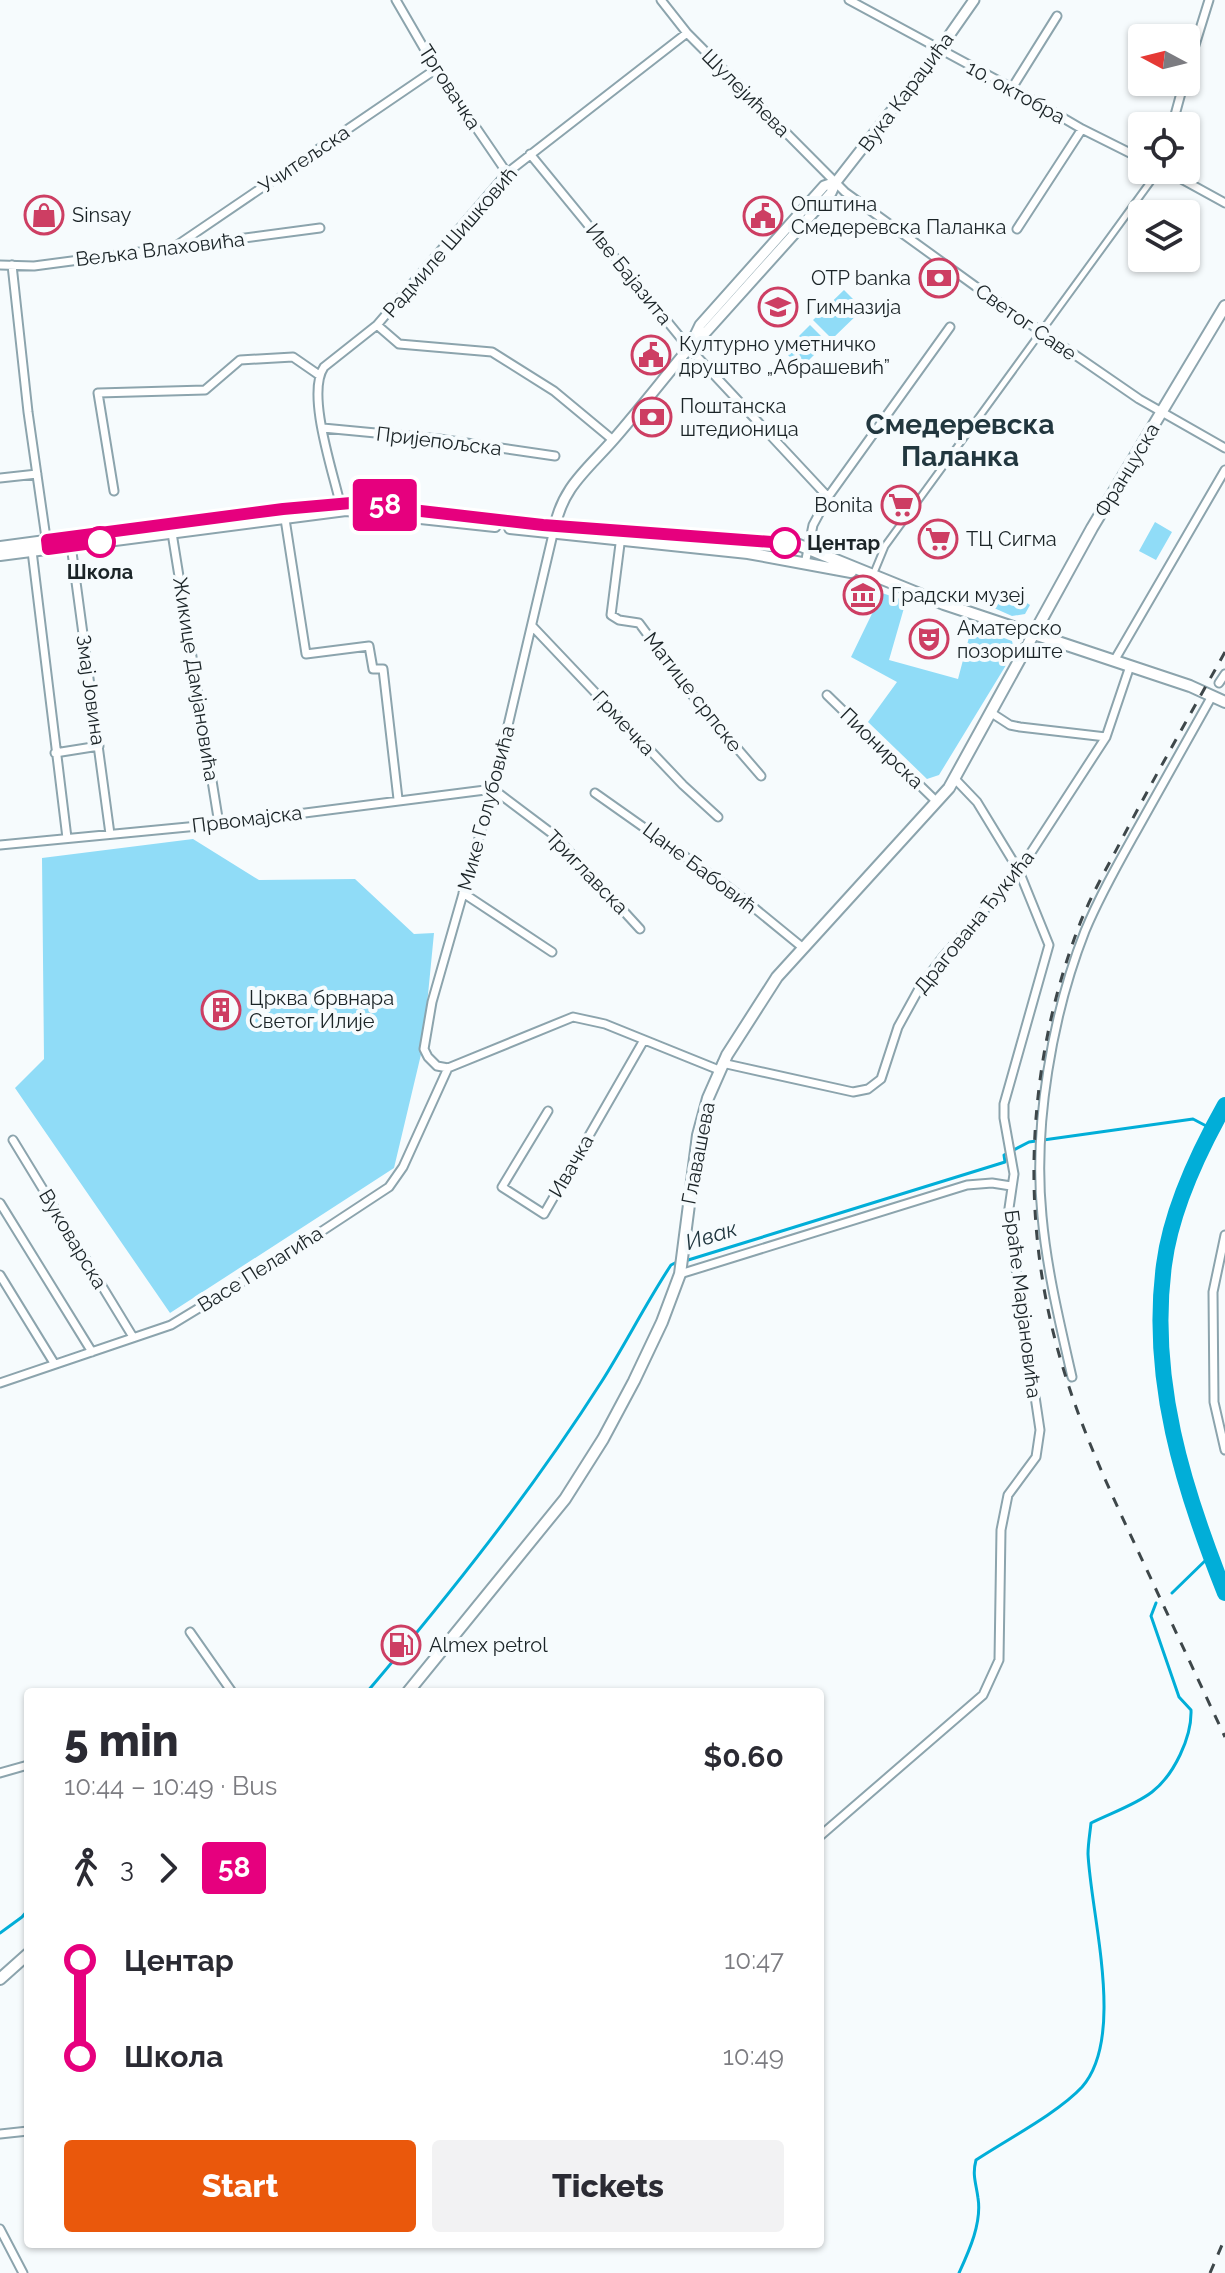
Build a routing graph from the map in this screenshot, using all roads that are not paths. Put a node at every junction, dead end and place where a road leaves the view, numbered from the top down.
1 (396, 0) edge
2 (661, 0) edge
3 (849, 0) edge
4 (974, 0) edge
5 (1209, 0) edge
6 (1057, 16) dead end
7 (1200, 29) edge
8 (687, 33) junction
9 (939, 50) junction
10 (436, 69) junction
11 (1012, 88) junction
12 (1082, 129) junction
13 (1128, 152) edge
14 (530, 154) junction
15 (507, 173) junction
16 (836, 182) junction
17 (1149, 184) edge
18 (1190, 184) edge
19 (1225, 203) edge
20 (320, 228) dead end
21 (1017, 229) dead end
22 (173, 248) junction
23 (0, 265) edge
24 (12, 265) junction
25 (1225, 306) edge
26 (377, 325) junction
27 (950, 327) dead end
28 (1040, 333) junction
29 (689, 348) junction
30 (319, 375) junction
31 (1161, 412) junction
32 (323, 428) junction
33 (613, 440) junction
34 (1225, 448) edge
35 (555, 456) dead end
36 (1225, 470) edge
37 (37, 474) junction
38 (0, 478) edge
39 (114, 491) dead end
40 (828, 497) junction
41 (340, 503) junction
42 (285, 519) junction
43 (554, 530) junction
44 (172, 533) junction
45 (621, 535) junction
46 (47, 544) junction
47 (71, 545) junction
48 (0, 547) edge
49 (807, 547) junction
50 (32, 551) junction
51 (0, 555) edge
52 (805, 564) junction
53 (873, 576) junction
54 (533, 627) junction
55 (1033, 635) junction
56 (1114, 661) junction
57 (1130, 666) junction
58 (1225, 674) edge
59 (1219, 683) dead end
60 (827, 695) dead end
61 (1212, 696) junction
62 (1225, 702) edge
63 (990, 712) junction
64 (1106, 737) junction
65 (99, 746) junction
66 (55, 753) junction
67 (761, 776) dead end
68 (955, 779) junction
69 (493, 789) junction
70 (595, 793) dead end
71 (398, 799) junction
72 (937, 802) junction
73 (718, 817) dead end
74 (219, 824) junction
75 (110, 834) junction
76 (67, 838) junction
77 (0, 845) edge
78 (1019, 871) junction
79 (463, 893) junction
80 (640, 929) dead end
81 (802, 947) junction
82 (552, 952) dead end
83 (644, 1040) junction
84 (720, 1066) junction
85 (448, 1068) junction
86 (548, 1111) dead end
87 (13, 1140) dead end
88 (1011, 1186) junction
89 (0, 1203) edge
90 (1225, 1235) edge
91 (680, 1270) junction
92 (0, 1275) edge
93 (133, 1337) junction
94 (92, 1352) junction
95 (54, 1363) junction
96 (1072, 1377) dead end
97 (0, 1383) edge
98 (1222, 1420) edge
99 (1225, 1450) edge
100 (190, 1632) dead end
101 (229, 1688) edge
102 (411, 1688) edge
103 (24, 1766) edge
104 (0, 1773) edge
105 (824, 1833) edge
106 (24, 1958) edge
107 (0, 1979) edge
108 (24, 2131) edge
109 (0, 2134) edge
110 (0, 2229) edge
111 (23, 2273) edge

1 - 10 street, Трговачка
2 - 8 street, Шулејићева
3 - 9 street, 10. октобра
4 - 9 street, Вука Караџића
5 - 7 street
6 - 11 street
8 - 14 street, Радмиле Шишковић
8 - 16 street, Шулејићева
9 - 11 street, 10. октобра
9 - 16 street, Вука Караџића
10 - 15 street, Трговачка
10 - 22 street, Учитељска
11 - 12 street, 10. октобра
12 - 13 street, 10. октобра
12 - 21 street
14 - 15 street, Радмиле Шишковић
14 - 29 street, Иве Бајазита
15 - 26 street, Радмиле Шишковић
16 - 28 street, Светог Саве
16 - 29 street, Вука Караџића
17 - 28 street
18 - 19 street
20 - 22 street, Вељка Влаховића
22 - 24 street, Вељка Влаховића
23 - 24 street, Вељка Влаховића
24 - 37 street
25 - 31 main road, Француска
26 - 30 street, Радмиле Шишковић
26 - 33 street
27 - 40 street
28 - 31 street, Светог Саве
28 - 53 street
29 - 33 street, Вука Караџића
29 - 40 street, Иве Бајазита
30 - 32 street
30 - 39 street
31 - 34 street, Светог Саве
31 - 55 main road, Француска
32 - 35 street, Пријепољска
32 - 41 street
33 - 43 street, Вука Караџића
36 - 56 street
37 - 38 street
37 - 46 street
40 - 49 street
41 - 43 main road
41 - 46 main road
42 - 43 main road
42 - 44 main road
42 - 71 street
43 - 45 main road
43 - 54 street, Мике Голубовића
44 - 47 main road
44 - 74 street, Жикице Дамјановића
45 - 49 main road
45 - 52 main road
45 - 67 street, Матице српске
46 - 47 main road
46 - 48 main road
46 - 50 main road
47 - 65 street, Змај Јовина
49 - 52 street
49 - 53 main road
50 - 51 main road
50 - 66 street, Змај Јовина
52 - 53 main road
53 - 55 main road
54 - 69 street, Мике Голубовића
54 - 73 street, Грмечка
55 - 56 main road
55 - 63 main road, Главашева
56 - 57 main road
57 - 61 main road
57 - 64 street, Драгована Ђукића
58 - 59 street
60 - 72 street, Пионирска
61 - 62 main road
61 - 96 street, Браће Марјановића
63 - 64 street
63 - 68 main road, Главашева
64 - 78 street, Драгована Ђукића
65 - 66 street
65 - 75 street, Змај Јовина
66 - 76 street, Змај Јовина
68 - 72 main road, Главашева
68 - 78 street, Браће Марјановића
69 - 71 street, Првомајска
69 - 79 street, Мике Голубовића
69 - 80 street, Триглавска
70 - 81 street, Цане Бабовић
71 - 74 street, Првомајска
72 - 81 main road, Главашева
74 - 75 street, Првомајска
75 - 76 street, Првомајска
76 - 77 street, Првомајска
78 - 84 street, Драгована Ђукића
78 - 88 street, Браће Марјановића
79 - 82 street
79 - 85 street, Мике Голубовића
81 - 84 main road, Главашева
83 - 84 street, Драгована Ђукића
83 - 85 street, Драгована Ђукића
83 - 86 street, Ивачка
84 - 91 main road, Главашева
85 - 93 street, Васе Пелагића
87 - 93 street, Вуковарска
88 - 91 street
88 - 105 street, Браће Марјановића
89 - 94 street
90 - 98 street
91 - 102 main road, Главашева
92 - 95 street
93 - 94 street, Васе Пелагића
94 - 95 street, Васе Пелагића
95 - 97 street, Васе Пелагића
98 - 99 street
100 - 101 street
103 - 104 street
106 - 107 main road
108 - 109 street
110 - 111 street

